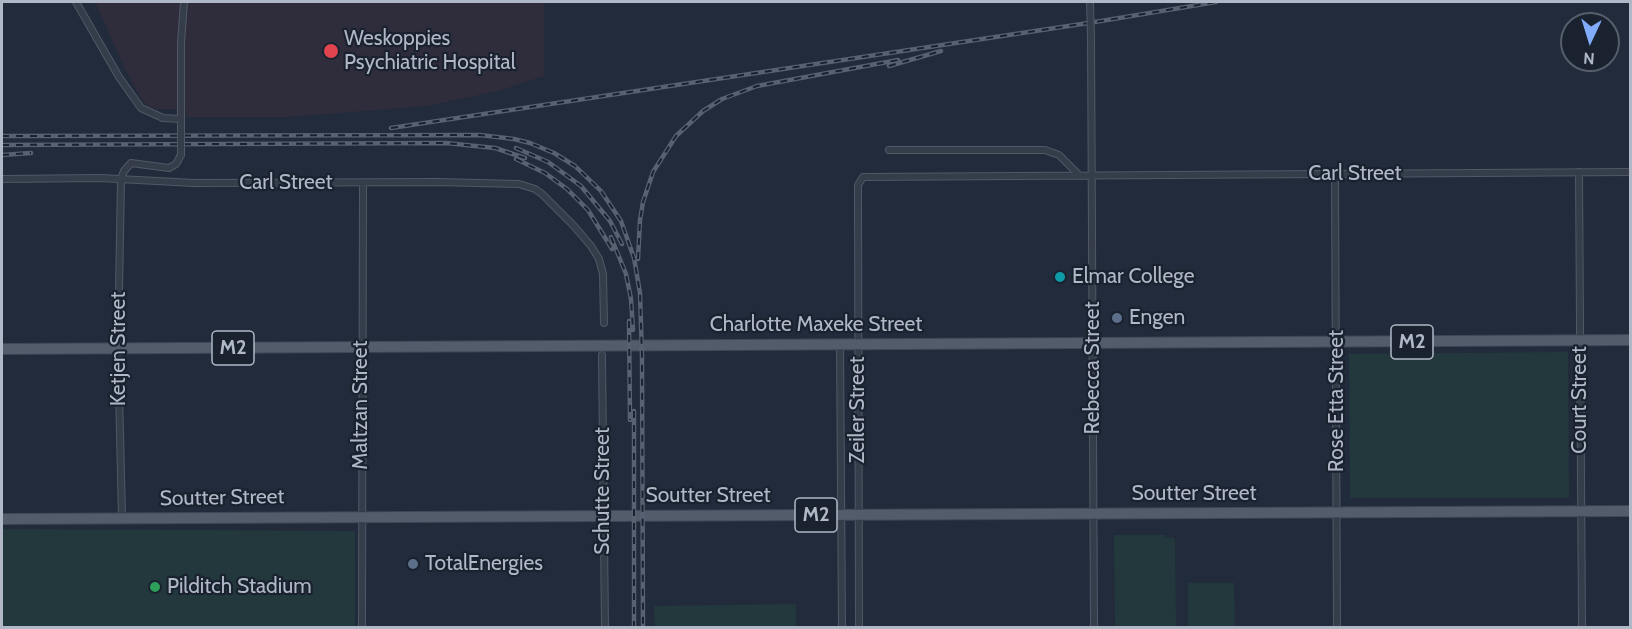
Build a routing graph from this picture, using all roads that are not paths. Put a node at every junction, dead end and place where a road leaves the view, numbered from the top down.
1 (76, 2) edge
2 (184, 2) edge
3 (1090, 2) edge
4 (181, 119) junction
5 (889, 150) dead end
6 (1579, 172) junction
7 (1630, 172) edge
8 (1335, 174) junction
9 (1078, 175) junction
10 (1092, 175) junction
11 (2, 179) edge
12 (121, 179) junction
13 (363, 183) junction
14 (858, 193) joint
15 (604, 323) dead end
16 (1580, 340) junction
17 (1630, 340) edge
18 (1336, 342) junction
19 (1092, 343) junction
20 (840, 345) junction
21 (857, 345) junction
22 (362, 347) junction
23 (118, 348) junction
24 (2, 349) edge
25 (602, 355) dead end
26 (1581, 511) junction
27 (1630, 511) edge
28 (1337, 513) junction
29 (1094, 514) junction
30 (842, 515) junction
31 (859, 515) junction
32 (361, 516) junction
33 (603, 517) junction
34 (122, 518) junction
35 (2, 519) edge
36 (362, 627) edge
37 (604, 627) edge
38 (842, 627) edge
39 (859, 627) edge
40 (1094, 627) edge
41 (1337, 627) edge
42 (1582, 627) edge

1 - 4 street
2 - 4 street
3 - 10 street, Rebecca Street, bridge
4 - 12 street, bridge
5 - 9 street
6 - 7 street, Carl Street
6 - 8 street, Carl Street
6 - 16 street, Court Street
8 - 10 street, Carl Street
8 - 18 street, Rose Etta Street
9 - 10 street, Carl Street
9 - 14 street, Carl Street
10 - 19 street, Rebecca Street
11 - 12 street, Carl Street
12 - 13 street, Carl Street
12 - 23 street, Ketjen Street
13 - 15 street, Carl Street
13 - 22 street, Maltzan Street
14 - 21 street, Zeiler Street
16 - 17 main road, Charlotte Maxeke Street / M2
16 - 18 main road, Charlotte Maxeke Street / M2
16 - 26 street, Court Street
18 - 19 main road, Charlotte Maxeke Street / M2
18 - 28 street, Rose Etta Street
19 - 21 main road, Charlotte Maxeke Street / M2
19 - 29 street, Rebecca Street
20 - 21 main road, Charlotte Maxeke Street / M2
20 - 22 main road, Charlotte Maxeke Street / M2
20 - 30 street, Zeiler Street
21 - 31 street, Zeiler Street
22 - 23 main road, Charlotte Maxeke Street / M2
22 - 32 street, Maltzan Street
23 - 24 main road, Charlotte Maxeke Street / M2
23 - 34 street, Ketjen Street
25 - 33 street, Schutte Street
26 - 27 main road, Soutter Street / M2
26 - 28 main road, Soutter Street / M2
26 - 42 street, Court Street
28 - 29 main road, Soutter Street / M2
28 - 41 street, Rose Etta Street
29 - 31 main road, Soutter Street / M2
29 - 40 street, Rebecca Street
30 - 31 main road, Soutter Street / M2
30 - 33 main road, Soutter Street / M2
30 - 38 street, Zeiler Street
31 - 39 street, Zeiler Street
32 - 33 main road, Soutter Street / M2
32 - 34 main road, Soutter Street / M2
32 - 36 street, Maltzan Street
33 - 37 street, Schutte Street
34 - 35 main road, Soutter Street / M2

